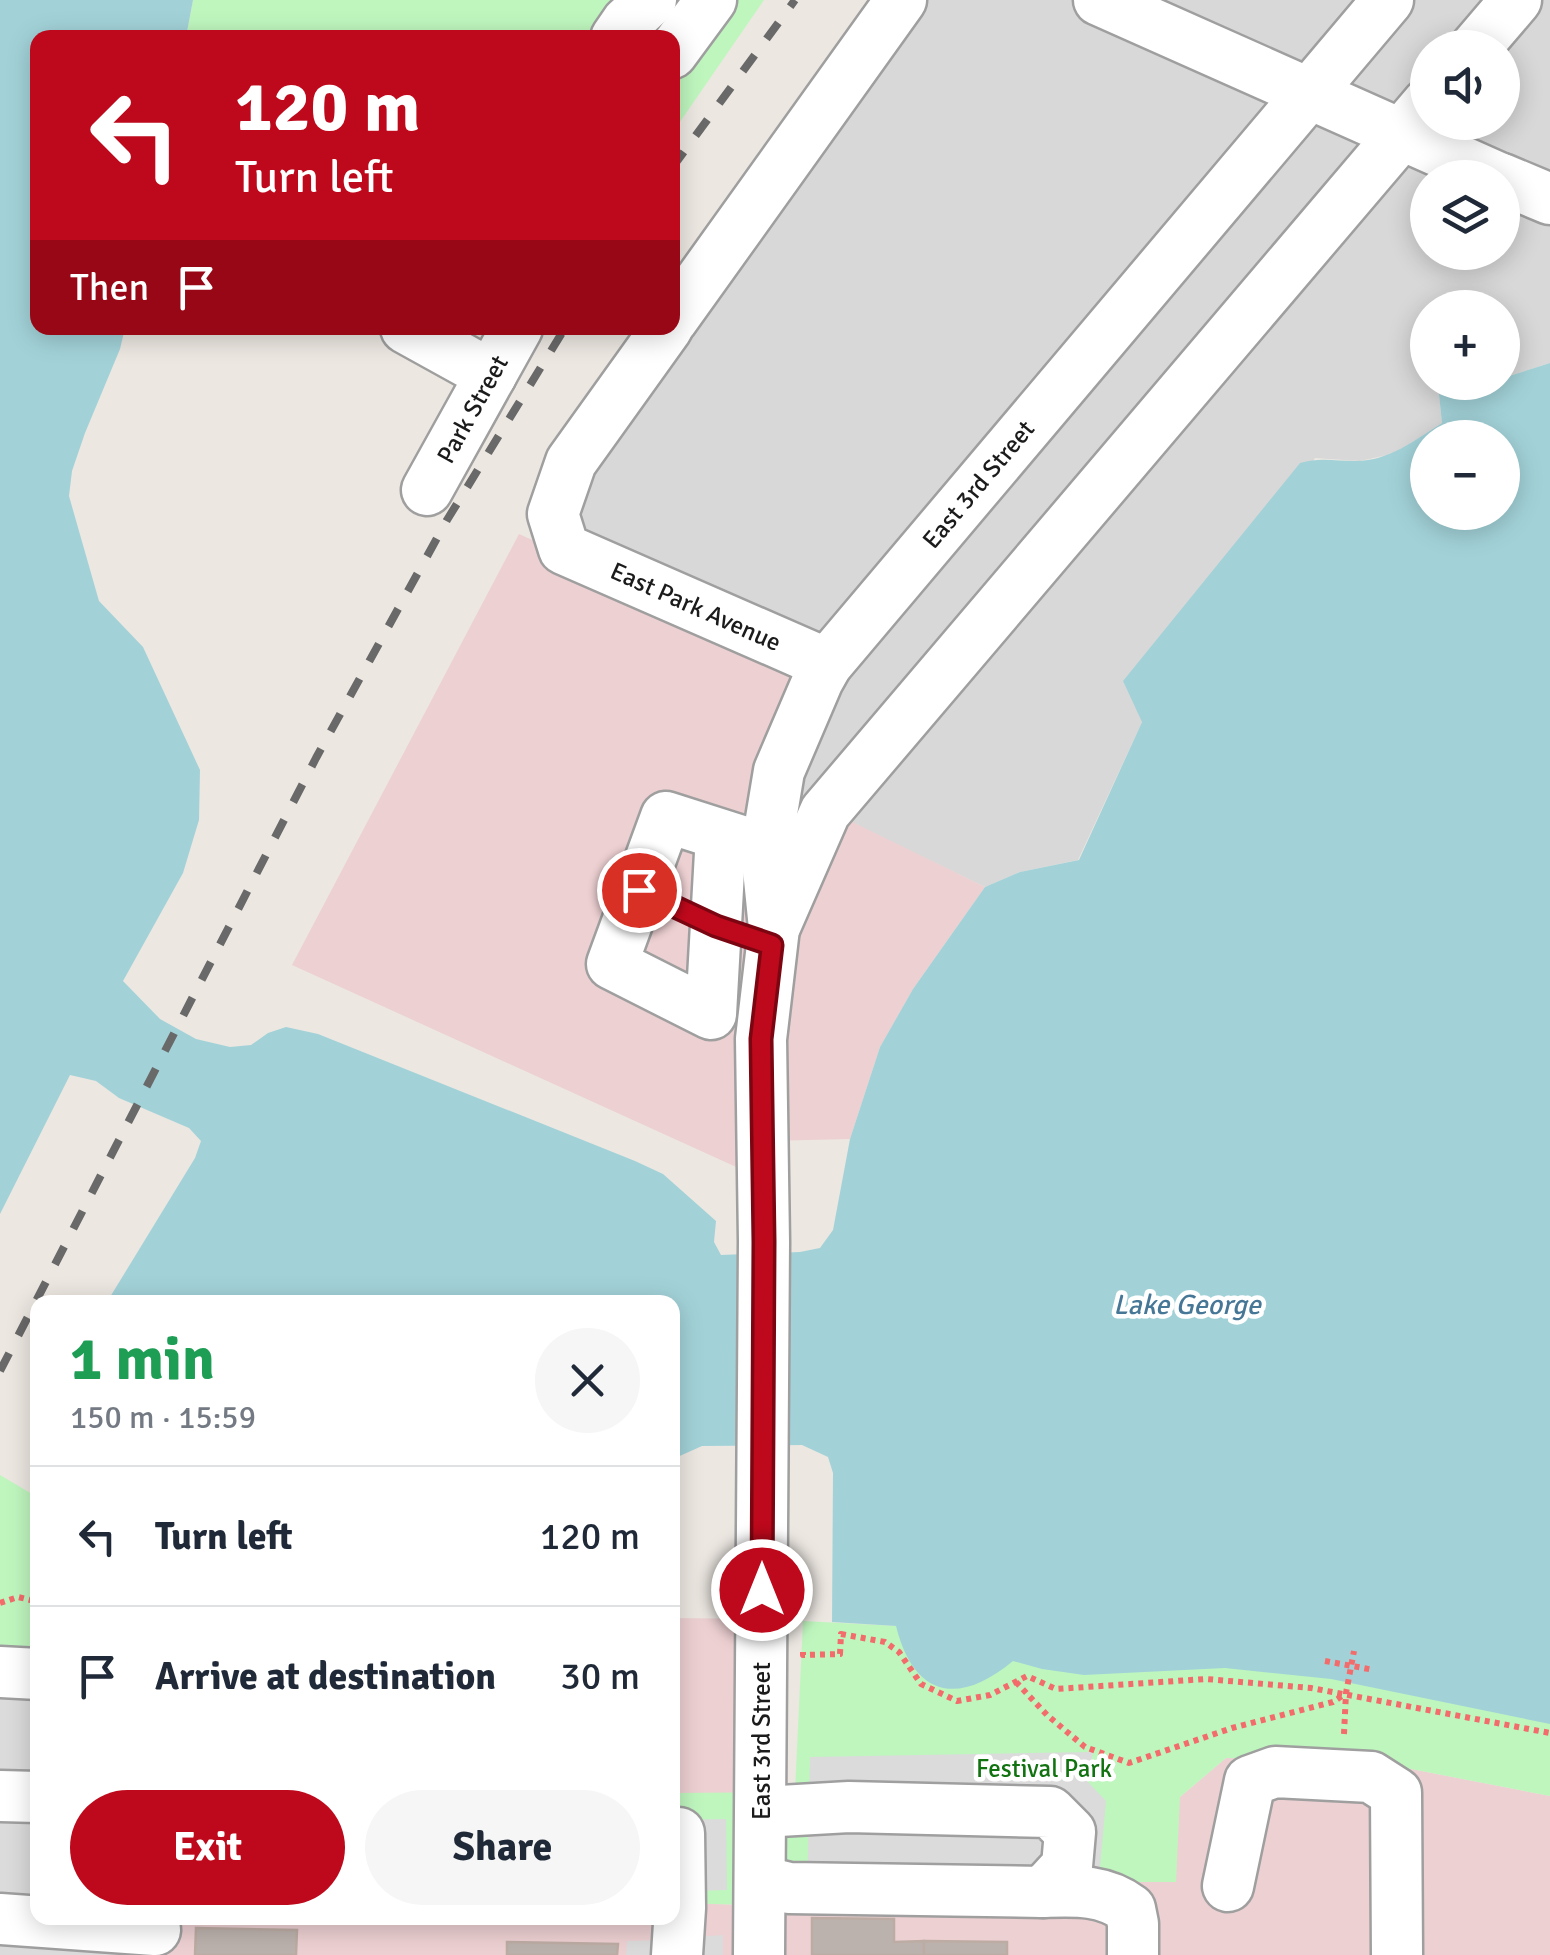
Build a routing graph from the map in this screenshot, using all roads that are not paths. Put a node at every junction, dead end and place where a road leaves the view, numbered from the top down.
1 (651, 0) edge
2 (711, 0) edge
3 (900, 0) edge
4 (1100, 0) edge
5 (1388, 0) edge
6 (1516, 0) edge
7 (622, 30) edge
8 (1490, 30) edge
9 (680, 42) edge
10 (1308, 94) junction
11 (1410, 118) edge
12 (1410, 124) edge
13 (1445, 140) edge
14 (1474, 160) edge
15 (1520, 186) edge
16 (1550, 199) edge
17 (680, 309) edge
18 (419, 335) edge
19 (513, 335) edge
20 (662, 335) edge
21 (491, 375) junction
22 (427, 490) dead end
23 (827, 664) junction
24 (744, 842) junction
25 (639, 890) junction
26 (716, 926) junction
27 (772, 937) junction
28 (0, 1672) edge
29 (30, 1674) edge
30 (0, 1796) edge
31 (30, 1797) edge
32 (761, 1812) junction
33 (1228, 1886) dead end
34 (1043, 1892) junction
35 (760, 1915) edge
36 (0, 1919) edge
37 (30, 1922) edge
38 (680, 1924) edge
39 (62, 1925) edge
40 (155, 1934) edge
41 (1398, 1939) edge
42 (1134, 1955) edge

1 - 7 street
2 - 9 street
3 - 17 street
4 - 10 street
5 - 10 street, East 3rd Street
6 - 8 street
10 - 11 street
10 - 23 street, East 3rd Street
12 - 27 street, East 3rd Street
13 - 14 street
15 - 16 street
18 - 21 street
19 - 21 street, Park Street
20 - 23 street, East Park Avenue
21 - 22 street, Park Street
23 - 24 street, East 3rd Street
24 - 25 street
24 - 26 street
24 - 27 street, East 3rd Street
25 - 26 street
25 - 26 street
26 - 27 street
27 - 32 street, East 3rd Street
28 - 29 street
30 - 31 street
32 - 34 street
32 - 35 street, East 3rd Street
33 - 41 street
34 - 35 street
34 - 42 street
35 - 38 street
36 - 37 street
39 - 40 street

